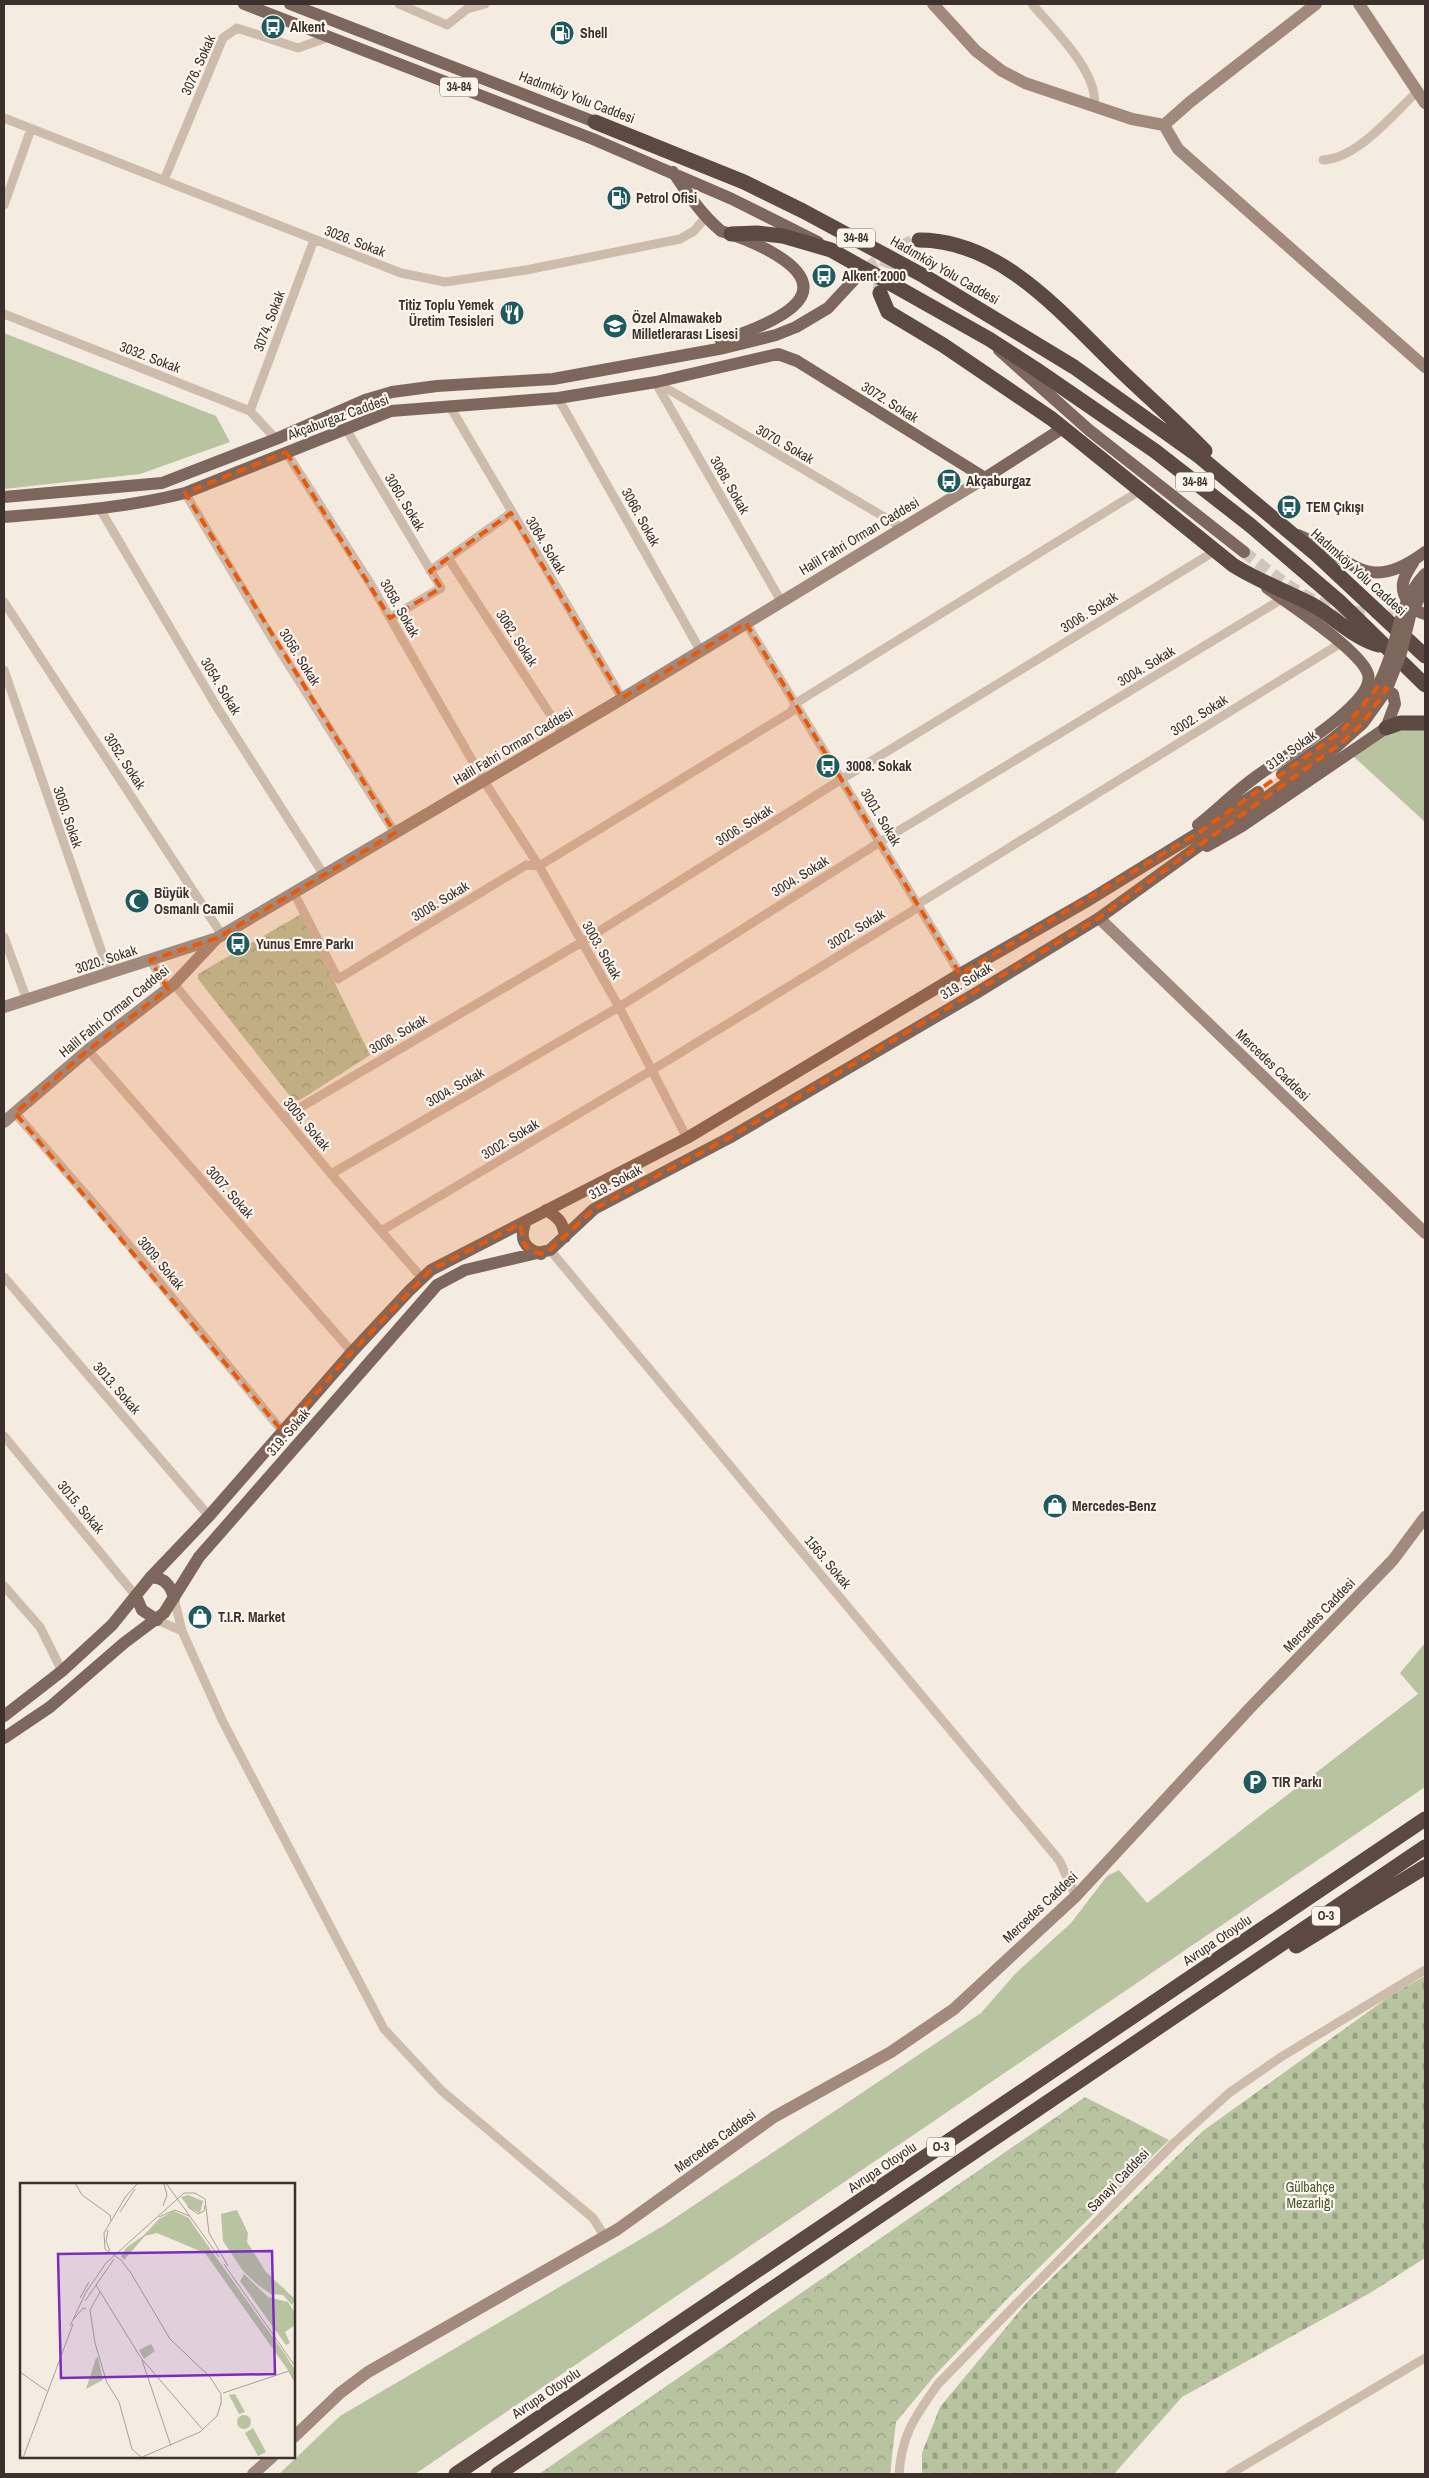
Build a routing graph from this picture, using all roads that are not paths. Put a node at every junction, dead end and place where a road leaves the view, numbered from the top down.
1 (244, 4) edge
2 (290, 4) edge
3 (399, 4) edge
4 (485, 4) edge
5 (933, 4) edge
6 (1032, 4) edge
7 (1316, 4) edge
8 (1359, 4) edge
9 (329, 37) junction
10 (1416, 92) junction
11 (1425, 103) edge
12 (1094, 107) junction
13 (4, 118) edge
14 (595, 122) joint
15 (1164, 125) junction
16 (31, 129) junction
17 (1323, 160) dead end
18 (672, 172) junction
19 (164, 180) junction
20 (4, 205) edge
21 (706, 217) junction
22 (731, 234) junction
23 (314, 240) junction
24 (919, 240) tunnel mouth
25 (831, 250) junction
26 (853, 281) tunnel mouth
27 (883, 287) junction
28 (4, 314) edge
29 (989, 339) junction
30 (778, 354) joint
31 (681, 355) junction
32 (1425, 367) edge
33 (553, 379) junction
34 (656, 382) junction
35 (558, 398) junction
36 (449, 405) junction
37 (250, 411) junction
38 (1063, 428) junction
39 (346, 429) junction
40 (276, 439) junction
41 (286, 452) junction
42 (985, 478) junction
43 (1229, 482) junction
44 (1141, 490) junction
45 (185, 493) junction
46 (4, 498) edge
47 (100, 509) junction
48 (511, 513) junction
49 (4, 517) edge
50 (901, 527) junction
51 (1290, 532) junction
52 (1215, 551) junction
53 (1244, 552) tunnel mouth
54 (1420, 555) edge
55 (448, 558) junction
56 (430, 571) junction
57 (1425, 574) edge
58 (1251, 577) junction
59 (1425, 587) edge
60 (1282, 599) junction
61 (781, 601) junction
62 (4, 602) edge
63 (1425, 614) edge
64 (390, 618) junction
65 (746, 623) junction
66 (1341, 644) junction
67 (1386, 646) junction
68 (700, 650) junction
69 (1425, 656) edge
70 (4, 670) edge
71 (1425, 685) edge
72 (1367, 686) junction
73 (622, 698) junction
74 (796, 703) junction
75 (1425, 723) edge
76 (1386, 728) junction
77 (563, 734) junction
78 (1332, 744) junction
79 (842, 779) junction
80 (484, 781) junction
81 (395, 833) junction
82 (880, 842) junction
83 (1163, 854) junction
84 (1189, 854) junction
85 (539, 866) junction
86 (324, 875) junction
87 (294, 893) junction
88 (918, 904) junction
89 (1099, 918) junction
90 (219, 937) junction
91 (4, 938) edge
92 (582, 942) junction
93 (150, 960) junction
94 (109, 973) junction
95 (960, 974) junction
96 (171, 987) junction
97 (27, 1000) junction
98 (4, 1007) edge
99 (619, 1007) junction
100 (88, 1050) junction
101 (652, 1070) junction
102 (15, 1113) junction
103 (284, 1117) junction
104 (4, 1122) edge
105 (688, 1138) junction
106 (332, 1174) junction
107 (546, 1210) junction
108 (526, 1221) junction
109 (381, 1231) junction
110 (1425, 1233) edge
111 (565, 1237) junction
112 (545, 1252) junction
113 (4, 1277) edge
114 (422, 1278) junction
115 (352, 1352) junction
116 (283, 1432) junction
117 (4, 1436) edge
118 (209, 1516) junction
119 (1425, 1516) edge
120 (150, 1578) junction
121 (4, 1586) edge
122 (136, 1596) junction
123 (174, 1598) junction
124 (157, 1620) junction
125 (182, 1631) junction
126 (62, 1671) junction
127 (4, 1716) edge
128 (4, 1738) edge
129 (1425, 1819) edge
130 (1425, 1847) edge
131 (1425, 1867) edge
132 (1076, 1896) junction
133 (1256, 1963) junction
134 (1425, 1970) edge
135 (605, 2237) junction
136 (1425, 2358) edge
137 (295, 2436) edge
138 (271, 2458) edge
139 (253, 2474) edge
140 (456, 2474) edge
141 (498, 2474) edge
142 (899, 2474) edge
143 (1230, 2474) edge

1 - 9 main road, 34-84
2 - 14 main road, Hadımköy Yolu Caddesi / 34-84
3 - 4 street
5 - 12 street
6 - 12 street
7 - 15 street
8 - 10 street
9 - 18 main road, 34-84
9 - 19 street, 3076. Sokak
10 - 11 street
10 - 17 street
12 - 15 street
13 - 16 street, 3026. Sokak
14 - 43 highway, Hadımköy Yolu Caddesi / 34-84
15 - 32 street
16 - 19 street, 3026. Sokak
16 - 20 street
18 - 21 main road
18 - 25 main road, 34-84
19 - 23 street, 3026. Sokak
21 - 22 main road
21 - 23 street, 3026. Sokak
22 - 25 highway
22 - 31 main road
23 - 37 street, 3074. Sokak
24 - 43 highway
25 - 27 highway, 34-84
26 - 31 main road
27 - 29 highway, 34-84
27 - 38 highway
28 - 37 street, 3032. Sokak
29 - 53 main road
29 - 67 highway, 34-84
30 - 34 main road, Akçaburgaz Caddesi
30 - 42 main road, 3072. Sokak
31 - 33 main road, Akçaburgaz Caddesi
33 - 35 main road
33 - 40 main road, Akçaburgaz Caddesi
34 - 35 main road, Akçaburgaz Caddesi
34 - 50 street, 3070. Sokak
34 - 61 street, 3068. Sokak
35 - 36 main road, Akçaburgaz Caddesi
35 - 68 street, 3066. Sokak
36 - 39 main road, Akçaburgaz Caddesi
36 - 48 street, 3064. Sokak
37 - 40 street, 3032. Sokak
38 - 42 main road, Halil Fahri Orman Caddesi
38 - 44 highway
39 - 41 main road, Akçaburgaz Caddesi
39 - 56 street, 3060. Sokak
40 - 46 main road, Akçaburgaz Caddesi
41 - 45 main road, Akçaburgaz Caddesi
41 - 64 street, 3058. Sokak
42 - 50 street, Halil Fahri Orman Caddesi
43 - 51 highway, Hadımköy Yolu Caddesi / 34-84
44 - 52 highway
44 - 74 street, 3008. Sokak
45 - 47 main road, Akçaburgaz Caddesi
45 - 81 street, 3056. Sokak
47 - 49 main road, Akçaburgaz Caddesi
47 - 86 street, 3054. Sokak
48 - 55 street
48 - 73 street, 3064. Sokak
50 - 61 street, Halil Fahri Orman Caddesi
51 - 54 main road
51 - 69 highway, Hadımköy Yolu Caddesi / 34-84
52 - 58 highway
52 - 79 street, 3006. Sokak
54 - 63 main road
55 - 56 street
55 - 77 street, 3062. Sokak
56 - 64 street, 3060. Sokak
57 - 78 main road, bridge
58 - 60 main road
58 - 67 highway
59 - 78 main road, bridge
60 - 66 main road
60 - 82 street, 3004. Sokak
61 - 65 street, Halil Fahri Orman Caddesi
62 - 90 street, 3052. Sokak
64 - 80 street, 3058. Sokak
65 - 68 street, Halil Fahri Orman Caddesi
65 - 74 street, 3001. Sokak
66 - 72 main road
66 - 88 street, 3002. Sokak
67 - 71 highway, 34-84
68 - 73 street, Halil Fahri Orman Caddesi
70 - 94 street, 3050. Sokak
72 - 76 main road
72 - 83 main road
73 - 77 street, Halil Fahri Orman Caddesi
74 - 79 street, 3001. Sokak
74 - 85 street, 3008. Sokak
75 - 76 highway
76 - 84 main road
77 - 80 street, Halil Fahri Orman Caddesi
78 - 83 main road, 319. Sokak
78 - 84 main road, 319. Sokak
79 - 82 street, 3001. Sokak
79 - 92 street, 3006. Sokak
80 - 81 street, Halil Fahri Orman Caddesi
80 - 85 street, 3003. Sokak
81 - 86 street, Halil Fahri Orman Caddesi
82 - 88 street, 3001. Sokak
82 - 99 street, 3004. Sokak
83 - 95 main road, 319. Sokak
84 - 89 main road, 319. Sokak
85 - 87 street, 3008. Sokak
85 - 92 street, 3003. Sokak
86 - 87 street, Halil Fahri Orman Caddesi
87 - 90 street, Halil Fahri Orman Caddesi
88 - 95 street, 3001. Sokak
88 - 101 street, 3002. Sokak
89 - 110 street, Mercedes Caddesi
89 - 111 main road, 319. Sokak
90 - 93 street, 3020. Sokak
90 - 96 street, Halil Fahri Orman Caddesi
91 - 97 street
92 - 99 street, 3003. Sokak
92 - 103 street, 3006. Sokak
93 - 94 street, 3020. Sokak
93 - 96 street, 3005. Sokak
94 - 97 street, 3020. Sokak
95 - 105 main road, 319. Sokak
96 - 100 street, Halil Fahri Orman Caddesi
96 - 103 street, 3005. Sokak
97 - 98 street, 3020. Sokak
99 - 101 street, 3003. Sokak
99 - 106 street, 3004. Sokak
100 - 102 street, Halil Fahri Orman Caddesi
100 - 115 street, 3007. Sokak
101 - 105 street, 3003. Sokak
101 - 109 street, 3002. Sokak
102 - 104 street, Halil Fahri Orman Caddesi
102 - 116 street, 3009. Sokak
103 - 106 street, 3005. Sokak
105 - 107 main road, 319. Sokak
106 - 109 street, 3005. Sokak
107 - 108 main road, 319. Sokak
107 - 111 main road
108 - 112 main road
108 - 114 main road, 319. Sokak
109 - 114 street, 3005. Sokak
111 - 112 main road, 319. Sokak
112 - 123 main road, 319. Sokak
112 - 132 street, 1563. Sokak
113 - 118 street, 3013. Sokak
114 - 115 main road, 319. Sokak
115 - 116 main road, 319. Sokak
116 - 118 main road, 319. Sokak
117 - 122 street, 3015. Sokak
118 - 120 main road, 319. Sokak
119 - 132 street, Mercedes Caddesi
120 - 122 main road, 319. Sokak
120 - 123 main road
121 - 126 street
122 - 124 main road
122 - 126 main road, 319. Sokak
123 - 124 main road, 319. Sokak
123 - 125 street
124 - 125 street
124 - 128 main road, 319. Sokak
125 - 135 street
126 - 127 main road, 319. Sokak
129 - 140 highway, Avrupa Otoyolu / O-3
130 - 133 highway, O-3
131 - 133 highway
132 - 135 street, Mercedes Caddesi
133 - 141 highway, O-3
134 - 142 street, Sanayi Caddesi
135 - 137 street, Mercedes Caddesi
136 - 143 street
138 - 139 street

